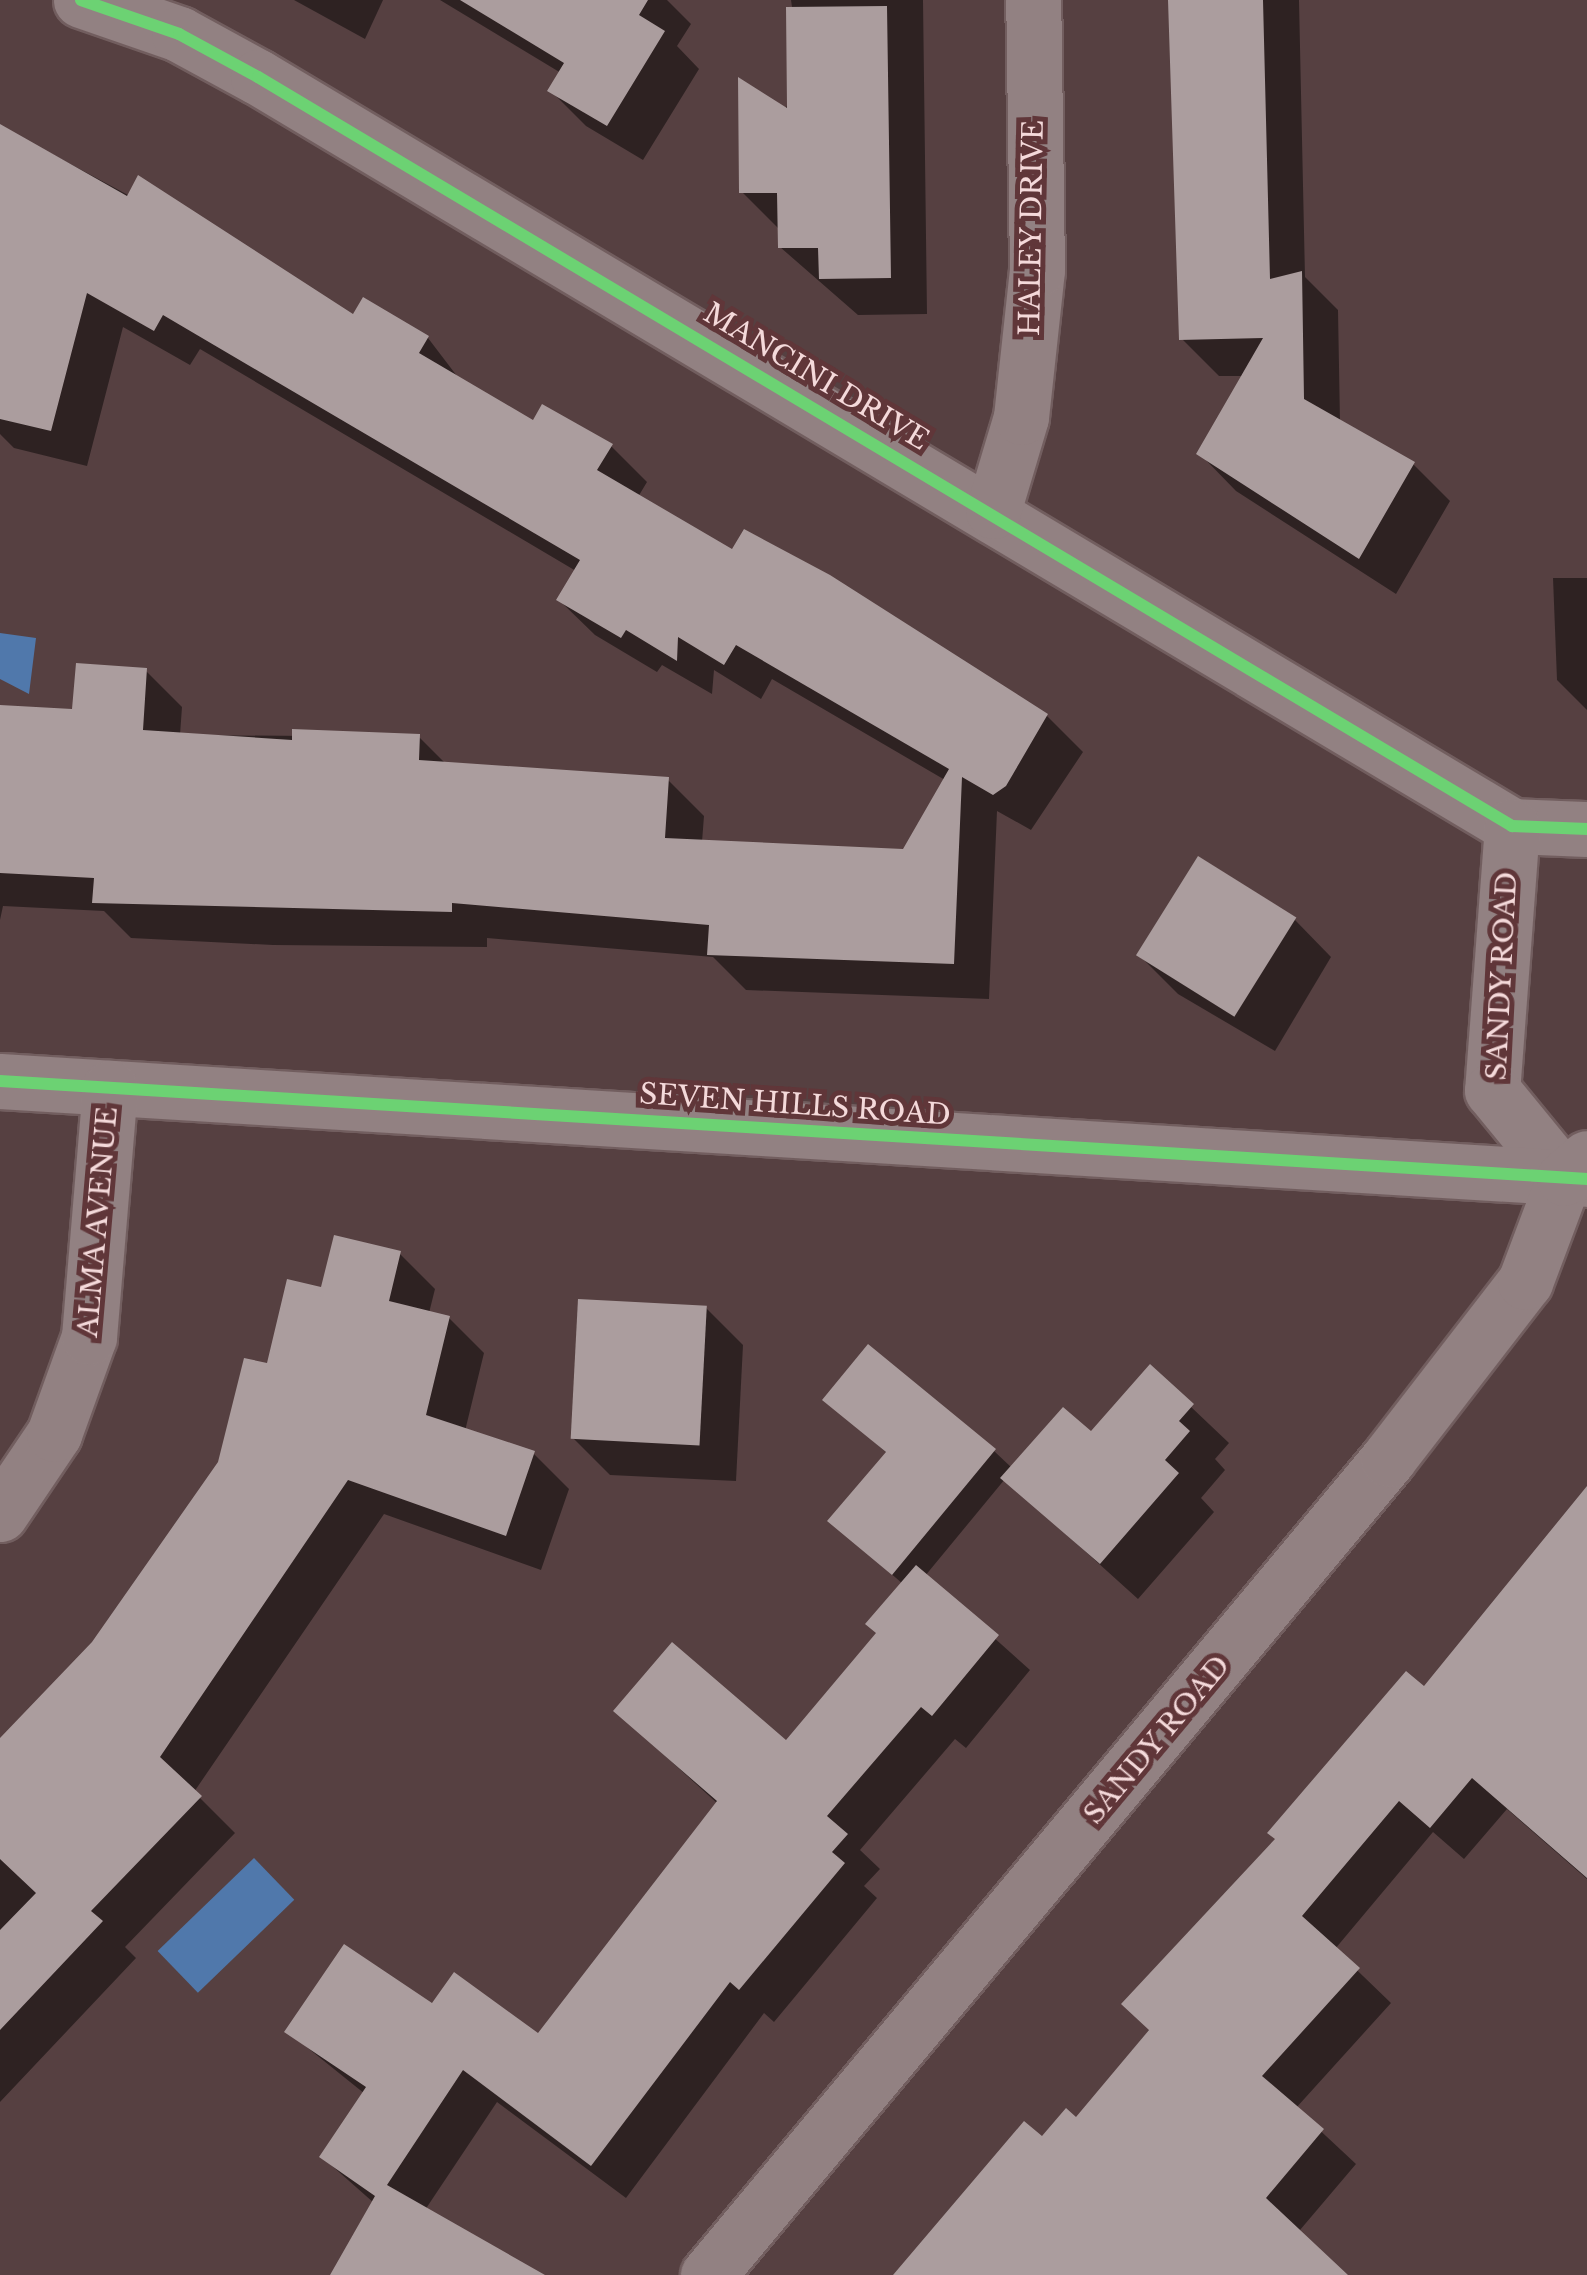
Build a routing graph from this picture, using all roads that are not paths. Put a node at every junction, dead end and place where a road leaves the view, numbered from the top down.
1 (81, 0) edge
2 (1034, 0) edge
3 (993, 511) junction
4 (1512, 826) junction
5 (1587, 829) edge
6 (0, 1082) edge
7 (110, 1088) junction
8 (1579, 1172) edge
9 (0, 1514) edge
10 (708, 2275) edge

1 - 3 street, MANCINI DRIVE
2 - 3 street, HALEY DRIVE
3 - 4 street, MANCINI DRIVE
4 - 5 street
4 - 8 street, SANDY ROAD
6 - 7 street, SEVEN HILLS ROAD
7 - 8 street, SEVEN HILLS ROAD
7 - 9 street, ALMA AVENUE
8 - 10 street, SANDY ROAD

